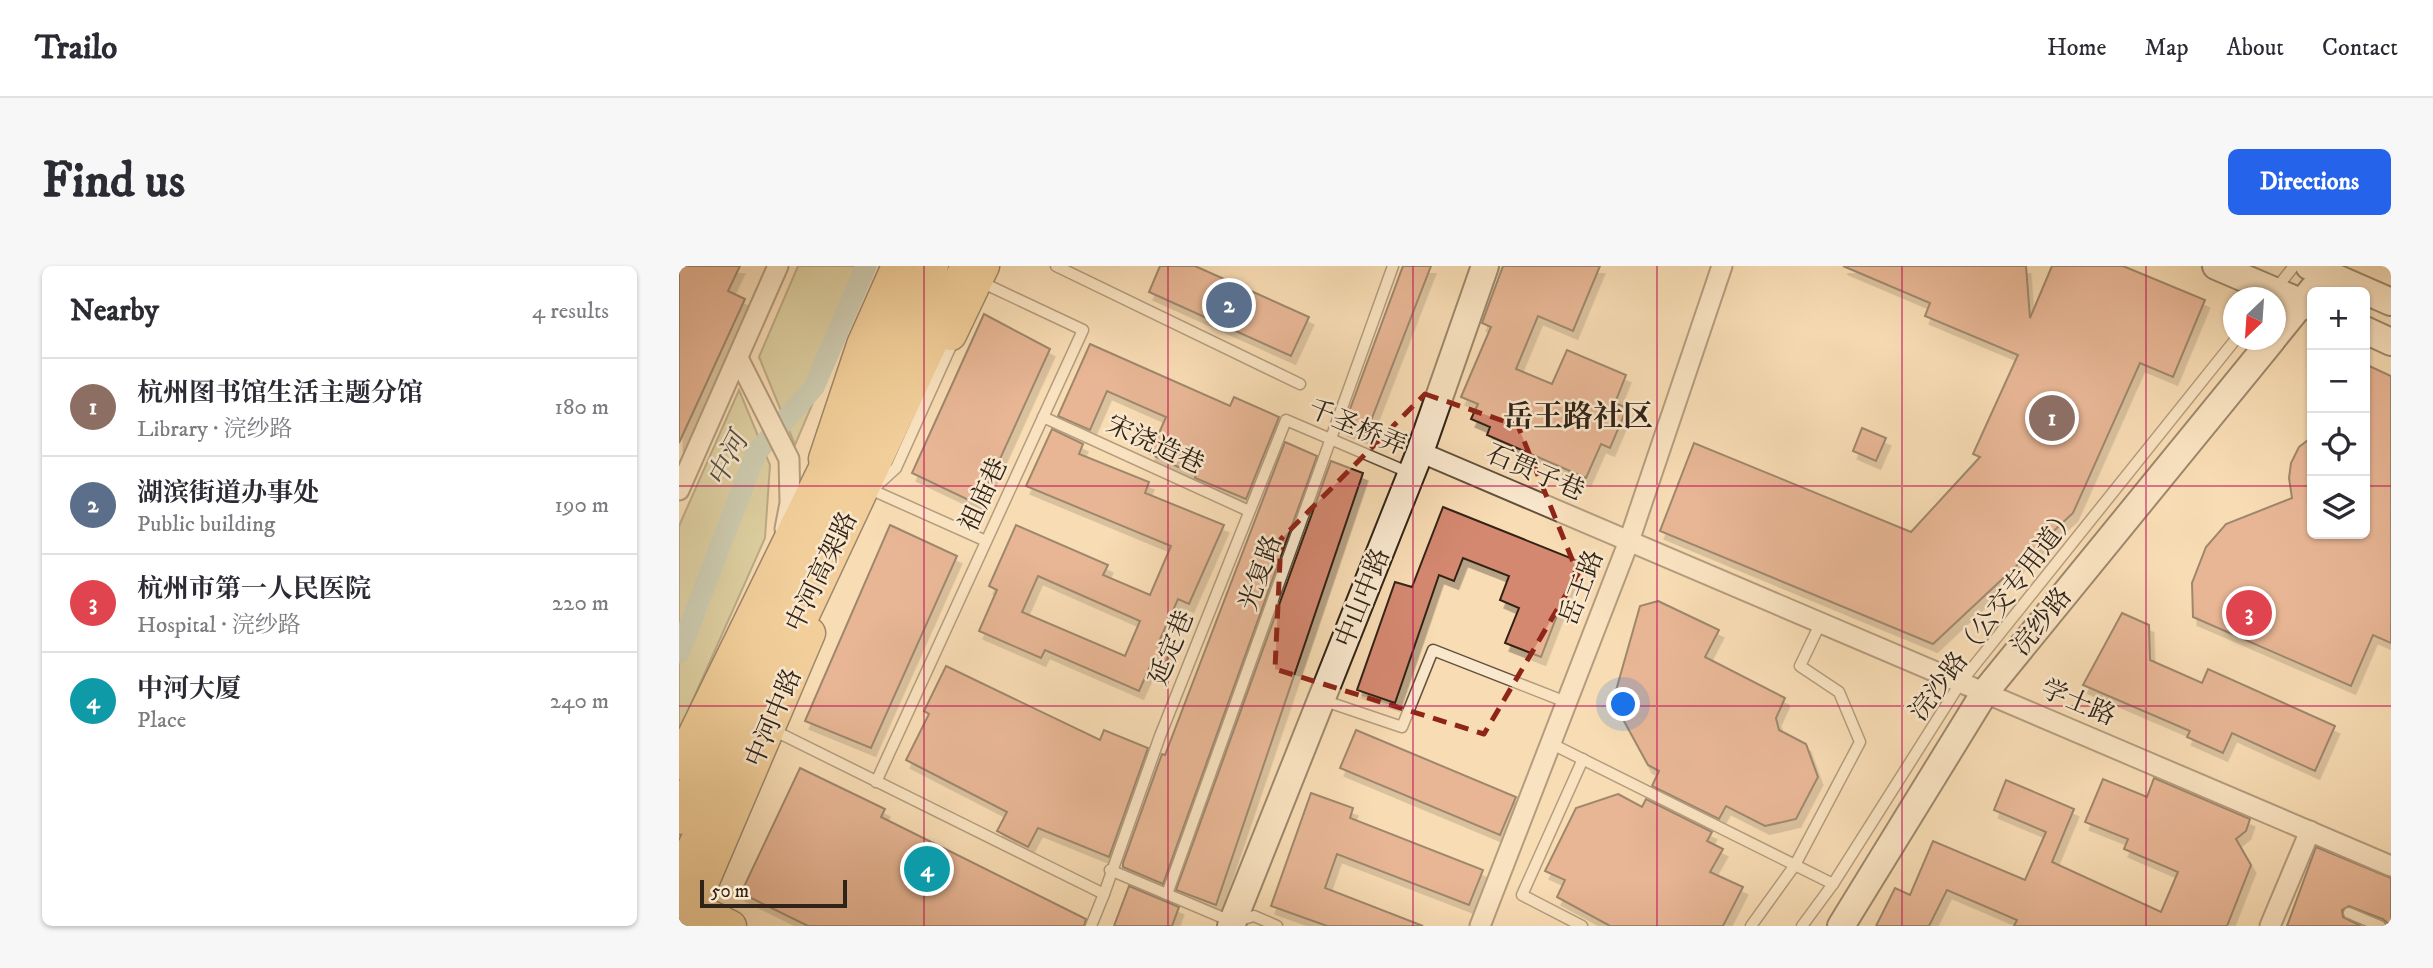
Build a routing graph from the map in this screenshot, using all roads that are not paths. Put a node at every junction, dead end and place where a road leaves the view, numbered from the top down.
1 (778, 266) edge
2 (898, 266) edge
3 (915, 266) edge
4 (932, 266) edge
5 (1056, 266) edge
6 (1393, 266) edge
7 (1485, 266) edge
8 (1722, 266) edge
9 (2216, 266) edge
10 (2294, 266) edge
11 (2322, 268) edge
12 (976, 271) edge
13 (2257, 287) edge
14 (2277, 287) edge
15 (2314, 287) edge
16 (2286, 299) edge
17 (2391, 302) edge
18 (2307, 305) edge
19 (2286, 326) edge
20 (2370, 332) edge
21 (2391, 342) edge
22 (2227, 350) edge
23 (2264, 350) edge
24 (738, 358) junction
25 (1300, 384) dead end
26 (1043, 417) junction
27 (1286, 420) joint
28 (1331, 439) junction
29 (1416, 463) junction
30 (679, 490) edge
31 (814, 490) junction
32 (872, 490) junction
33 (1249, 511) junction
34 (986, 541) junction
35 (1629, 541) junction
36 (782, 550) junction
37 (1820, 624) junction
38 (1973, 687) junction
39 (1322, 699) junction
40 (1566, 702) junction
41 (769, 728) junction
42 (1550, 743) junction
43 (1583, 759) junction
44 (679, 764) edge
45 (876, 782) junction
46 (679, 818) edge
47 (2310, 831) junction
48 (1795, 865) junction
49 (2391, 866) edge
50 (1110, 870) junction
51 (679, 879) edge
52 (1833, 884) junction
53 (1104, 894) junction
54 (1167, 894) junction
55 (684, 909) edge
56 (2349, 913) dead end
57 (1232, 924) edge
58 (731, 926) edge
59 (1091, 926) edge
60 (1277, 926) edge
61 (1480, 926) edge
62 (1582, 926) edge
63 (1751, 926) edge
64 (1802, 926) edge
65 (1841, 926) edge
66 (2270, 926) edge
67 (2381, 926) edge

1 - 24 street
2 - 31 highway
3 - 31 main road
4 - 46 highway, 中河高架路
5 - 25 lane
6 - 28 lane, 光复路
7 - 29 main road, 中山中路
8 - 35 street, 岳王路
9 - 13 main road
10 - 14 lane
11 - 15 main road, 浣纱路
11 - 17 main road
12 - 26 lane, 祖庙巷
12 - 32 main road, 中河中路
12 - 51 highway, 中河高架路
16 - 18 main road
18 - 19 main road, 浣纱路
20 - 21 main road
22 - 38 lane, 浣沙路（公交专用道）
23 - 38 main road, 浣纱路
24 - 30 street
24 - 36 street
26 - 33 lane, 宋浇造巷
26 - 34 lane, 祖庙巷
27 - 28 lane, 千圣桥弄
27 - 33 lane, 延定巷
28 - 29 lane, 千圣桥弄
28 - 54 lane, 光复路
29 - 35 street, 石贯子巷
29 - 39 main road, 中山中路
31 - 36 main road
32 - 34 lane
32 - 41 main road, 中河中路
33 - 50 lane, 延定巷
34 - 45 lane, 祖庙巷
35 - 37 street, 学士路
35 - 40 street, 岳王路
36 - 44 main road
37 - 38 street, 学士路
37 - 48 lane
38 - 47 street, 学士路
38 - 52 lane, 浣沙路（公交专用道）
38 - 65 main road, 浣纱路
39 - 40 lane
39 - 57 main road, 中山中路
40 - 42 street, 岳王路
41 - 45 lane
41 - 55 main road, 中河中路
42 - 43 lane
42 - 61 street, 岳王路
43 - 48 lane
43 - 62 lane
45 - 53 lane
47 - 49 street, 学士路
47 - 66 street
48 - 52 lane
48 - 63 lane
50 - 53 lane, 延定巷
50 - 54 lane
52 - 64 lane, 浣沙路（公交专用道）
53 - 59 lane, 延定巷
54 - 57 lane
55 - 58 main road
56 - 67 lane
57 - 60 lane

